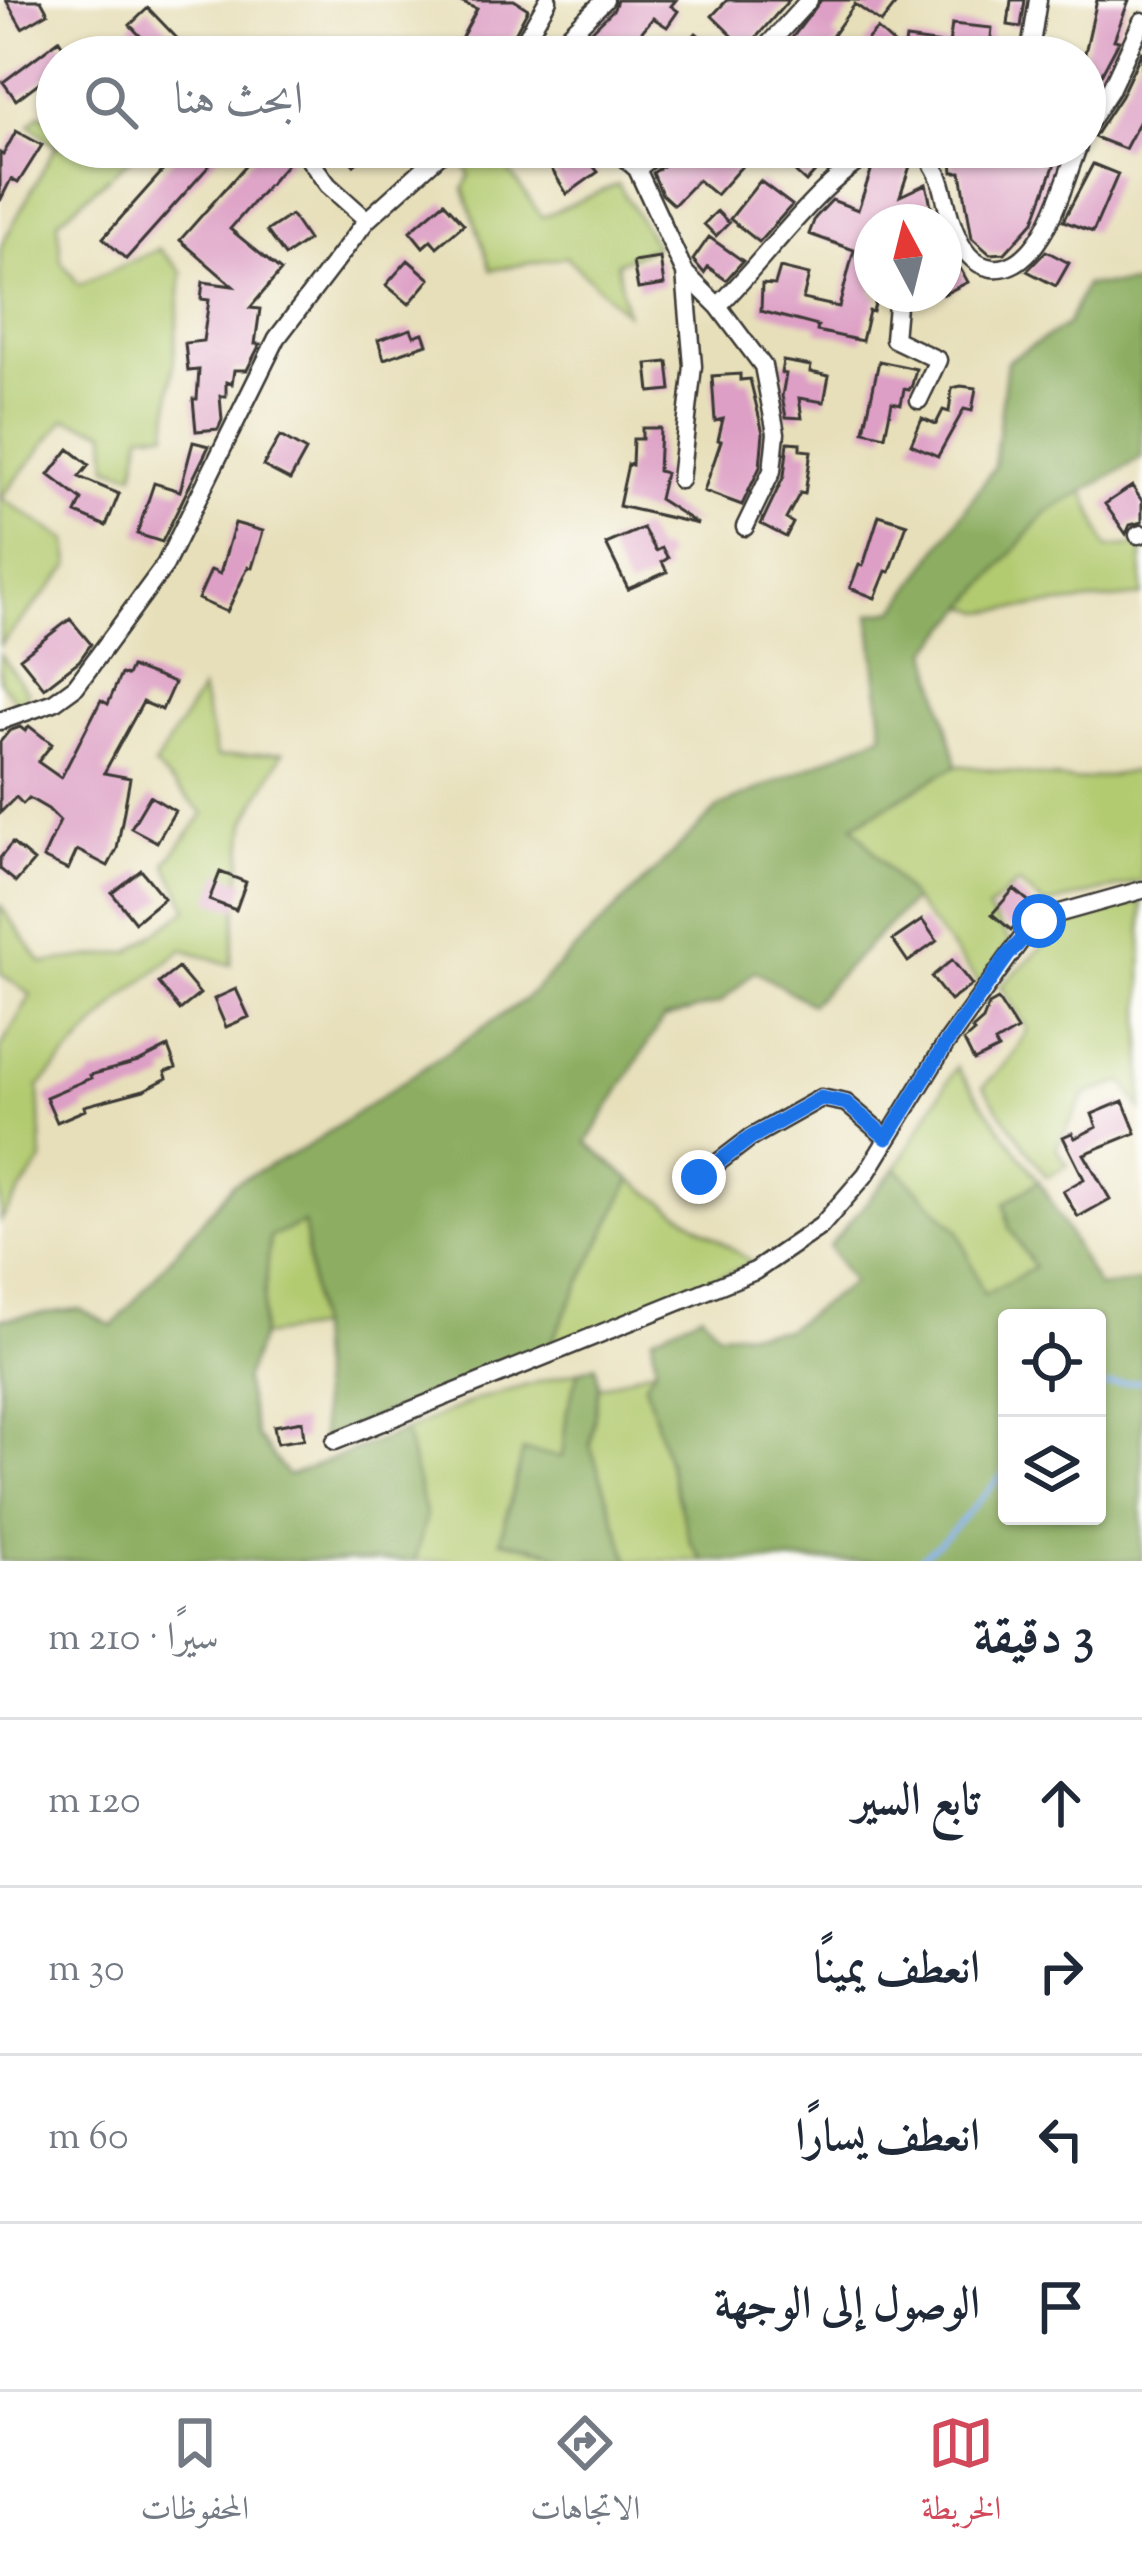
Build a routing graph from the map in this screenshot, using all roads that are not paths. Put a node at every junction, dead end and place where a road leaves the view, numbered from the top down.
1 (548, 0) edge
2 (605, 0) edge
3 (809, 0) edge
4 (1038, 0) edge
5 (1142, 21) edge
6 (527, 36) edge
7 (568, 36) edge
8 (776, 36) edge
9 (1032, 36) edge
10 (1106, 97) edge
11 (315, 168) edge
12 (425, 168) edge
13 (856, 168) edge
14 (937, 168) edge
15 (1070, 168) edge
16 (637, 169) edge
17 (944, 204) edge
18 (367, 220) junction
19 (962, 252) edge
20 (686, 273) junction
21 (718, 306) junction
22 (896, 312) edge
23 (919, 400) dead end
24 (680, 480) dead end
25 (746, 527) dead end
26 (0, 721) edge
27 (1142, 890) edge
28 (887, 1138) junction
29 (699, 1177) dead end
30 (335, 1441) dead end

1 - 6 street
2 - 7 street
3 - 8 street
4 - 9 street
5 - 10 street
11 - 18 street
12 - 18 street
13 - 21 street
14 - 17 street
15 - 19 street
16 - 20 street
18 - 26 street
20 - 21 street
20 - 24 street
21 - 25 street
22 - 23 street
27 - 28 street
28 - 29 street
28 - 30 street

